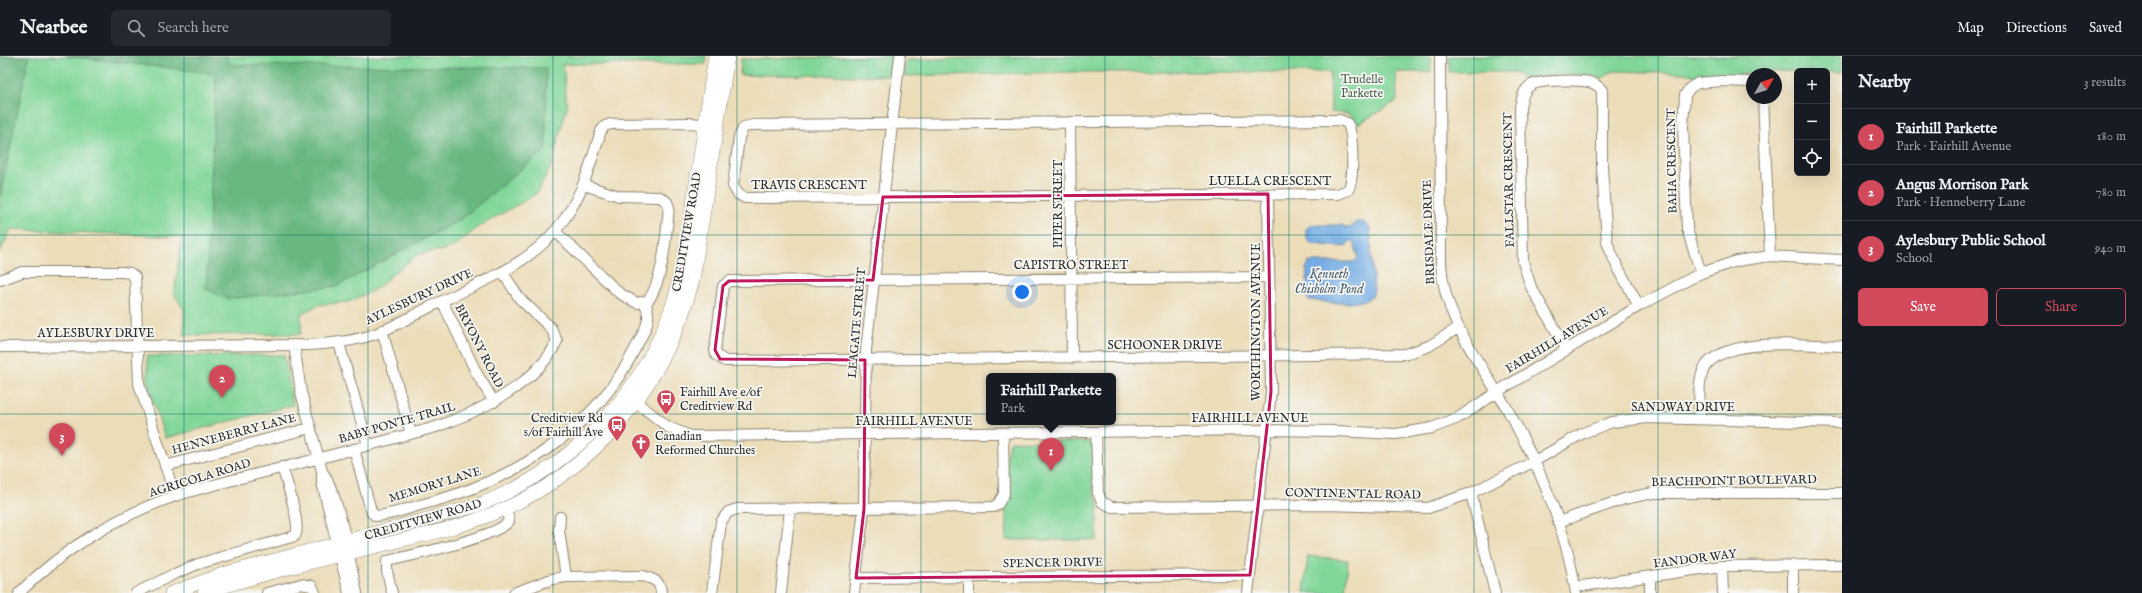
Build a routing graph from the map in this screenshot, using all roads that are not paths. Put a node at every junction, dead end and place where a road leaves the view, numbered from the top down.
1 (715, 56) edge
2 (728, 56) edge
3 (900, 56) edge
4 (1440, 56) edge
5 (1746, 82) edge
6 (1763, 104) edge
7 (1070, 122) junction
8 (892, 123) junction
9 (711, 126) junction
10 (584, 185) junction
11 (1268, 194) junction
12 (1071, 196) junction
13 (883, 197) junction
14 (555, 231) junction
15 (1770, 256) junction
16 (1842, 260) edge
17 (503, 273) junction
18 (1701, 273) junction
19 (1269, 277) junction
20 (1072, 278) junction
21 (0, 280) edge
22 (873, 280) junction
23 (442, 301) junction
24 (644, 302) junction
25 (1639, 306) junction
26 (1458, 328) junction
27 (382, 330) junction
28 (339, 343) junction
29 (294, 345) junction
30 (137, 346) junction
31 (1842, 346) edge
32 (0, 347) edge
33 (1567, 350) junction
34 (1271, 357) junction
35 (1072, 358) junction
36 (865, 360) junction
37 (1497, 392) junction
38 (631, 398) junction
39 (494, 402) junction
40 (1700, 419) junction
41 (1842, 423) edge
42 (310, 428) junction
43 (1266, 430) junction
44 (1096, 432) junction
45 (1004, 433) junction
46 (411, 434) junction
47 (865, 434) junction
48 (368, 445) junction
49 (354, 449) junction
50 (319, 458) junction
51 (1533, 462) junction
52 (165, 466) junction
53 (282, 468) junction
54 (1471, 493) junction
55 (1842, 493) edge
56 (175, 496) junction
57 (1258, 506) junction
58 (506, 508) junction
59 (790, 509) junction
60 (864, 509) junction
61 (560, 517) dead end
62 (1558, 522) junction
63 (383, 545) junction
64 (342, 549) junction
65 (387, 561) junction
66 (1842, 565) edge
67 (1722, 566) junction
68 (1793, 566) junction
69 (297, 567) junction
70 (1250, 575) junction
71 (566, 577) junction
72 (968, 577) junction
73 (1650, 577) junction
74 (856, 578) junction
75 (301, 584) junction
76 (231, 589) edge
77 (1575, 590) edge
78 (19, 593) edge
79 (136, 593) edge
80 (171, 593) edge
81 (204, 593) edge
82 (267, 593) edge
83 (316, 593) edge
84 (349, 593) edge
85 (357, 593) edge
86 (392, 593) edge
87 (514, 593) edge
88 (661, 593) edge
89 (712, 593) edge
90 (781, 593) edge
91 (854, 593) edge
92 (969, 593) edge
93 (1248, 593) edge
94 (1495, 593) edge
95 (1650, 593) edge
96 (1723, 593) edge
97 (1793, 593) edge

1 - 9 main road, CREDITVIEW ROAD
2 - 9 main road, CREDITVIEW ROAD
3 - 8 street, LEAGATE STREET
4 - 26 street, BRISDALE DRIVE
5 - 18 street, BAHA CRESCENT
6 - 15 street
7 - 8 street, LUELLA CRESCENT
7 - 11 street, LUELLA CRESCENT
7 - 12 street, PIPER STREET
8 - 13 street, LEAGATE STREET
8 - 13 street, TRAVIS CRESCENT
9 - 10 street, AYLESBURY DRIVE
9 - 38 main road, CREDITVIEW ROAD
10 - 14 street, AYLESBURY DRIVE
10 - 24 street
11 - 12 street, LUELLA CRESCENT
11 - 19 street, WORTHINGTON AVENUE
12 - 13 street, LUELLA CRESCENT
12 - 20 street, PIPER STREET
13 - 22 street, LEAGATE STREET
14 - 17 street, AYLESBURY DRIVE
14 - 24 street
15 - 16 street, FAIRHILL AVENUE
15 - 18 street, FAIRHILL AVENUE
17 - 23 street, AYLESBURY DRIVE
17 - 39 street, BABY PONTE TRAIL
18 - 25 street, FAIRHILL AVENUE
19 - 20 street, CAPISTRO STREET
19 - 34 street, WORTHINGTON AVENUE
20 - 22 street, CAPISTRO STREET
20 - 35 street, PIPER STREET
21 - 30 street
22 - 36 street, LEAGATE STREET
22 - 36 street, CAPISTRO STREET
23 - 27 street, AYLESBURY DRIVE
23 - 39 street, BRYONY ROAD
24 - 49 street, MEMORY LANE
25 - 33 street, FAIRHILL AVENUE
25 - 33 street, FALLSTAR CRESCENT
26 - 34 street, SCHOONER DRIVE
26 - 37 street, BRISDALE DRIVE
27 - 28 street, AYLESBURY DRIVE
27 - 46 street
28 - 29 street, AYLESBURY DRIVE
28 - 48 street
29 - 30 street, AYLESBURY DRIVE
29 - 42 street
30 - 32 street, AYLESBURY DRIVE
30 - 52 street
31 - 40 street
33 - 37 street, FAIRHILL AVENUE
34 - 35 street, SCHOONER DRIVE
34 - 43 street, WORTHINGTON AVENUE
35 - 36 street, SCHOONER DRIVE
36 - 47 street, LEAGATE STREET
37 - 43 street, FAIRHILL AVENUE
37 - 51 street, BRISDALE DRIVE
38 - 47 street, FAIRHILL AVENUE
38 - 58 main road, CREDITVIEW ROAD
38 - 64 main road, CREDITVIEW ROAD
39 - 46 street, BABY PONTE TRAIL
40 - 41 street, SANDWAY DRIVE
40 - 51 street, SANDWAY DRIVE
42 - 50 street
42 - 52 street, HENNEBERRY LANE
43 - 44 street, FAIRHILL AVENUE
43 - 57 street, WORTHINGTON AVENUE
44 - 45 street, FAIRHILL AVENUE
44 - 57 street, CONTINENTAL ROAD
45 - 47 street, FAIRHILL AVENUE
45 - 60 street
46 - 48 street, BABY PONTE TRAIL
47 - 60 street, LEAGATE STREET
48 - 49 street, BABY PONTE TRAIL
49 - 50 street, BABY PONTE TRAIL
50 - 53 street, AGRICOLA ROAD
50 - 64 street
51 - 54 street, CONTINENTAL ROAD
51 - 62 street, BRISDALE DRIVE
52 - 56 street
53 - 56 street, AGRICOLA ROAD
53 - 79 street
54 - 57 street, CONTINENTAL ROAD
54 - 94 street
55 - 62 street, BEACHPOINT BOULEVARD
56 - 78 street, AGRICOLA ROAD
57 - 70 street, WORTHINGTON AVENUE
58 - 63 main road, CREDITVIEW ROAD
58 - 65 street
59 - 60 street
59 - 89 street
59 - 90 street
60 - 74 street, LEAGATE STREET
61 - 71 street
62 - 77 street, BRISDALE DRIVE
63 - 64 main road, CREDITVIEW ROAD
63 - 65 street
64 - 69 main road, CREDITVIEW ROAD
64 - 80 main road, CREDITVIEW ROAD
64 - 84 street
64 - 85 street
65 - 86 street
66 - 68 street, FANDOR WAY
67 - 68 street, FANDOR WAY
67 - 73 street, FANDOR WAY
67 - 96 street
68 - 97 street
69 - 75 street
69 - 76 main road, CREDITVIEW ROAD
70 - 72 street, SPENCER DRIVE
70 - 93 street, WORTHINGTON AVENUE
71 - 87 street
71 - 88 street
72 - 74 street, SPENCER DRIVE
72 - 92 street
73 - 77 street, FANDOR WAY
73 - 95 street
74 - 91 street, LEAGATE STREET
75 - 82 street
75 - 83 street
76 - 81 main road, CREDITVIEW ROAD

